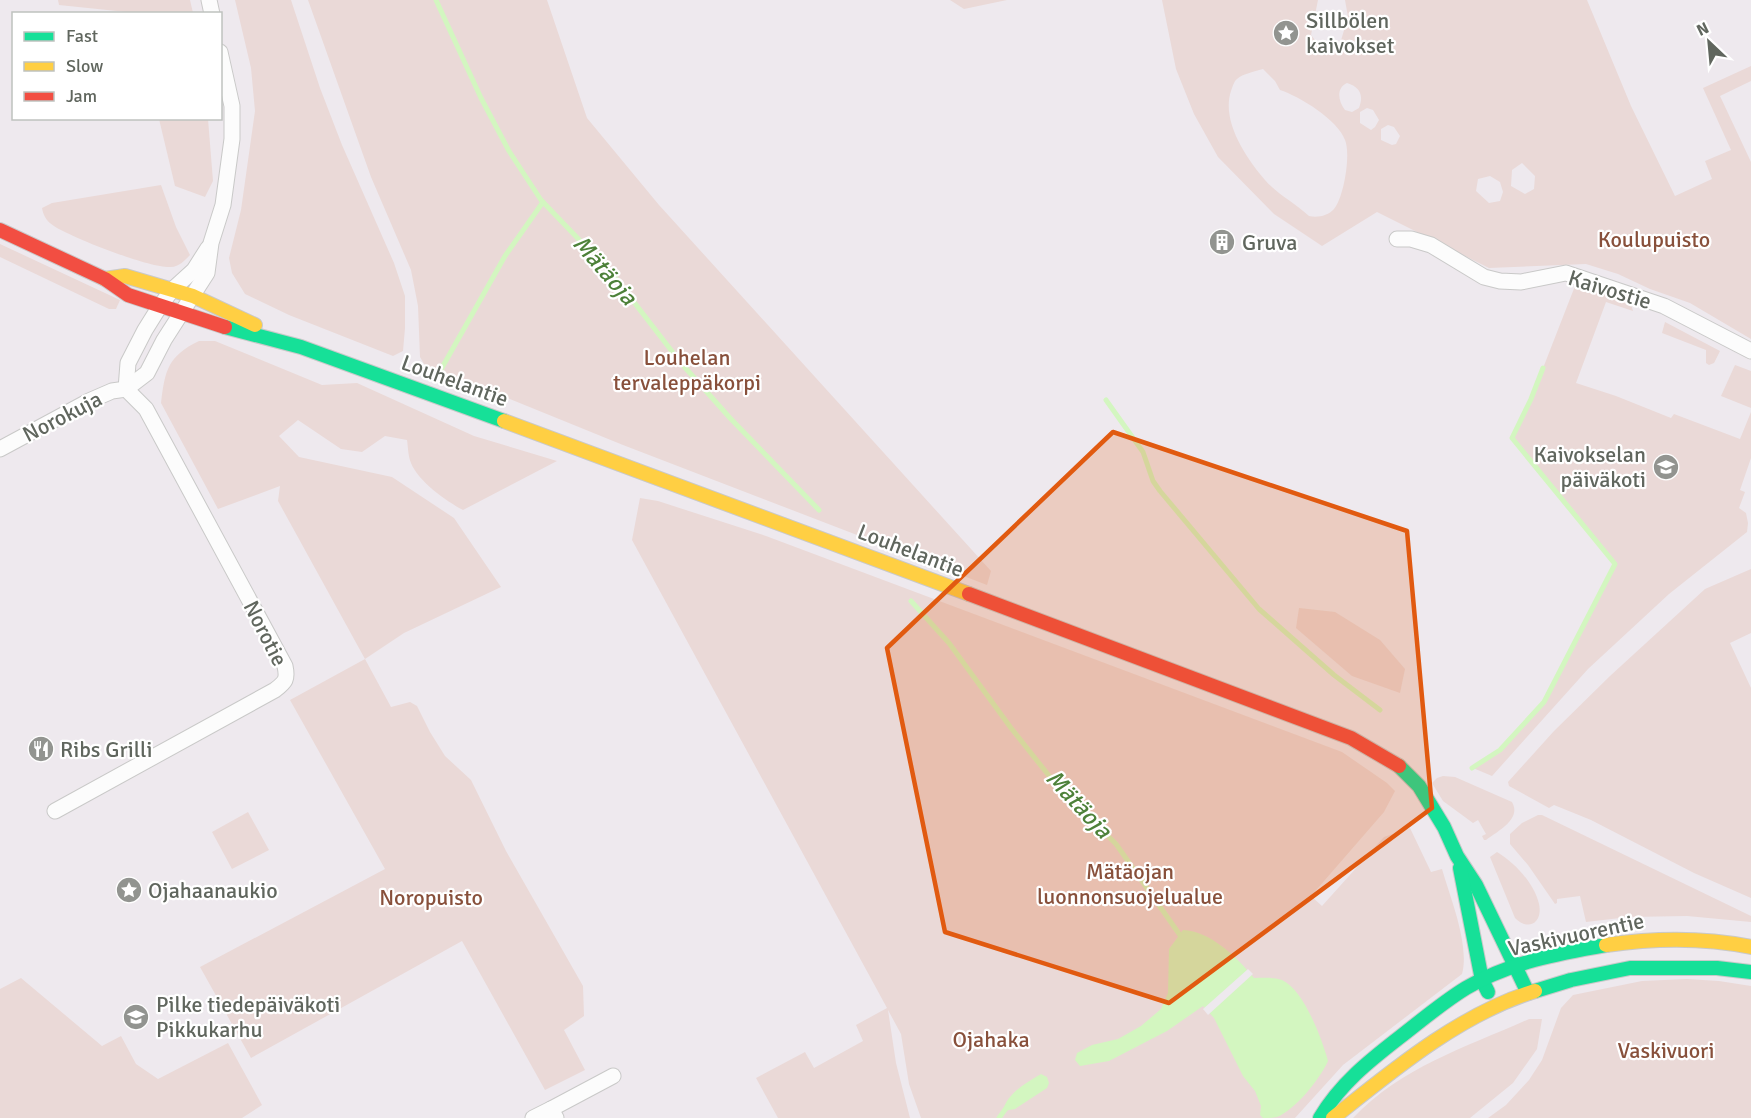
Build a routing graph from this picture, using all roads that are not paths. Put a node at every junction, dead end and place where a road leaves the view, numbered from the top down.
1 (222, 61) edge
2 (0, 230) edge
3 (1397, 239) dead end
4 (211, 243) junction
5 (105, 279) junction
6 (172, 290) junction
7 (193, 296) junction
8 (160, 306) junction
9 (182, 313) junction
10 (301, 347) junction
11 (1751, 351) edge
12 (126, 389) junction
13 (0, 449) edge
14 (55, 811) dead end
15 (1457, 856) junction
16 (1751, 947) edge
17 (1515, 965) junction
18 (1751, 972) edge
19 (1482, 980) junction
20 (1528, 993) junction
21 (1495, 1007) junction
22 (613, 1076) dead end
23 (553, 1113) edge
24 (533, 1118) edge
25 (1320, 1118) edge
26 (1333, 1118) edge

1 - 4 street
2 - 5 main road, Louhelantie
3 - 11 street, Kaivostie
4 - 6 street, Norokuja
4 - 7 street, Norokuja
5 - 6 main road, Louhelantie
5 - 8 main road, Louhelantie
6 - 7 main road, Louhelantie
6 - 8 street, Norokuja
7 - 9 street, Norokuja
7 - 10 main road, Louhelantie
8 - 9 main road, Louhelantie
8 - 12 street, Norokuja
9 - 10 main road, Louhelantie
9 - 12 street, Norokuja
10 - 15 main road, Louhelantie
12 - 13 street, Norokuja
12 - 14 street, Norotie
15 - 17 main road, Louhelantie
15 - 19 main road, Louhelantie
16 - 17 main road, Vaskivuorentie
17 - 19 main road, Vaskivuorentie
17 - 20 main road, Louhelantie
18 - 20 main road, Vaskivuorentie
19 - 21 main road, Louhelantie
19 - 25 main road, Vaskivuorentie
20 - 21 main road, Vaskivuorentie
21 - 26 main road, Vaskivuorentie
22 - 23 street
23 - 24 street

